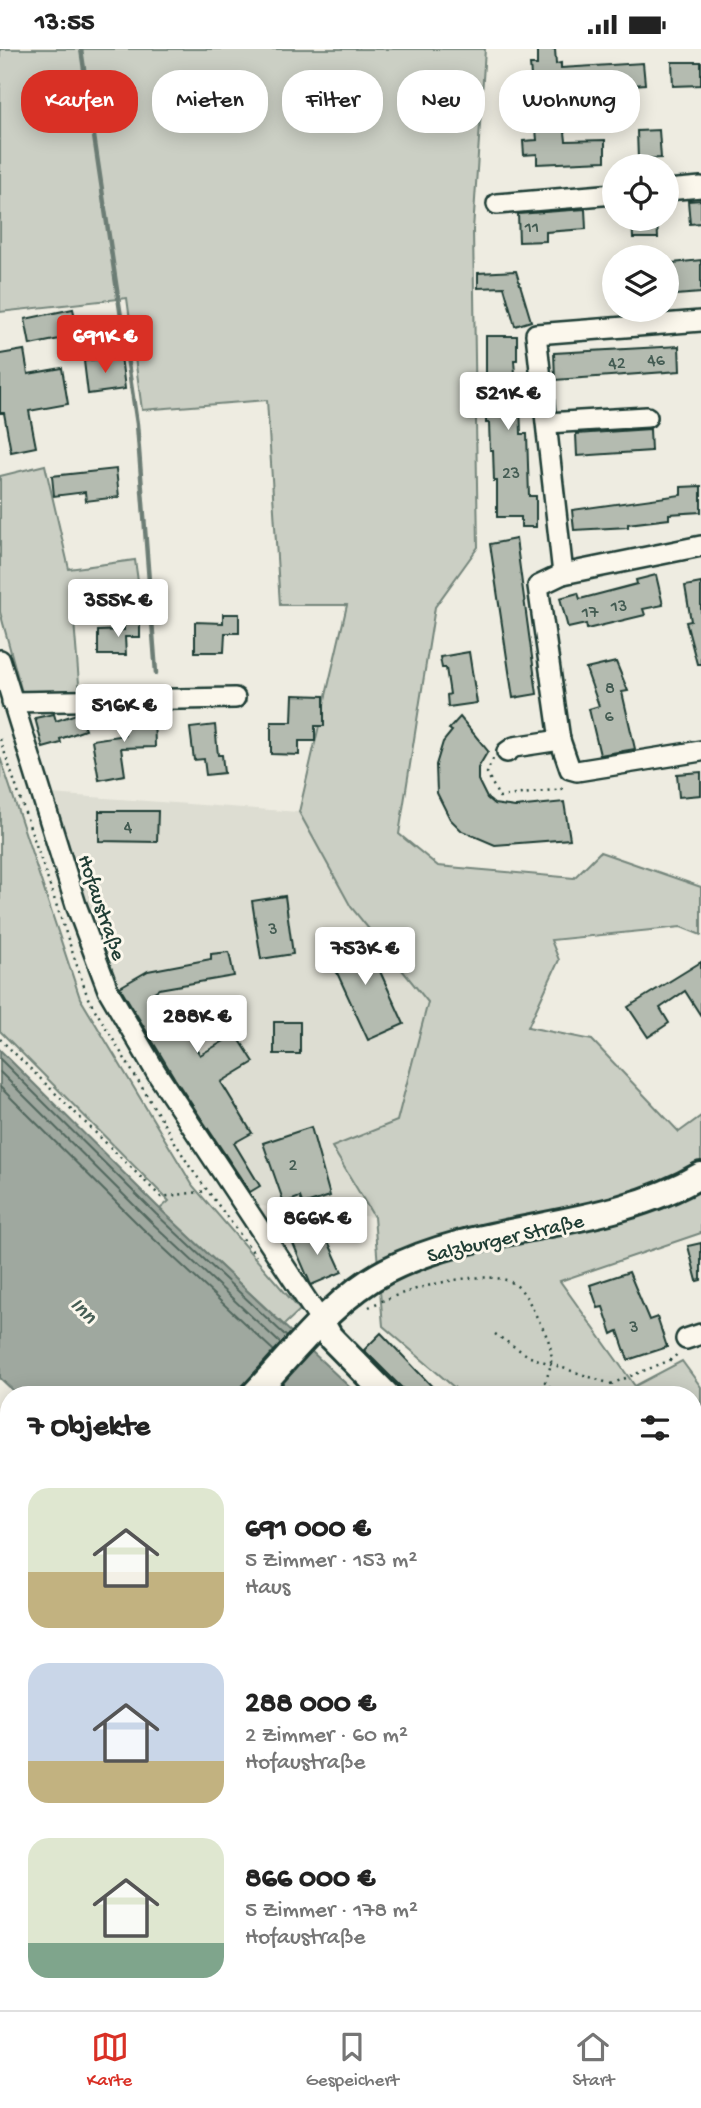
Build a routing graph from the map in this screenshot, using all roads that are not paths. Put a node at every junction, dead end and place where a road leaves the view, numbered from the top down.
1 (701, 187) edge
2 (679, 189) edge
3 (602, 195) edge
4 (497, 204) dead end
5 (701, 321) edge
6 (647, 417) dead end
7 (547, 423) junction
8 (701, 546) edge
9 (563, 574) junction
10 (0, 660) edge
11 (235, 698) dead end
12 (12, 702) junction
13 (560, 740) junction
14 (701, 751) edge
15 (507, 752) road end
16 (701, 1175) edge
17 (322, 1323) junction
18 (262, 1386) edge
19 (378, 1386) edge
20 (0, 1764) edge
21 (0, 1774) edge

1 - 2 street
3 - 4 street
5 - 7 street
6 - 7 street
7 - 9 street
8 - 9 street
9 - 13 street
10 - 12 street, Hofaustraße
11 - 12 street
12 - 17 street, Hofaustraße
13 - 14 street
13 - 15 street
16 - 17 main road, Salzburger Straße
17 - 18 main road, Salzburger Straße
17 - 19 main road
20 - 21 street

